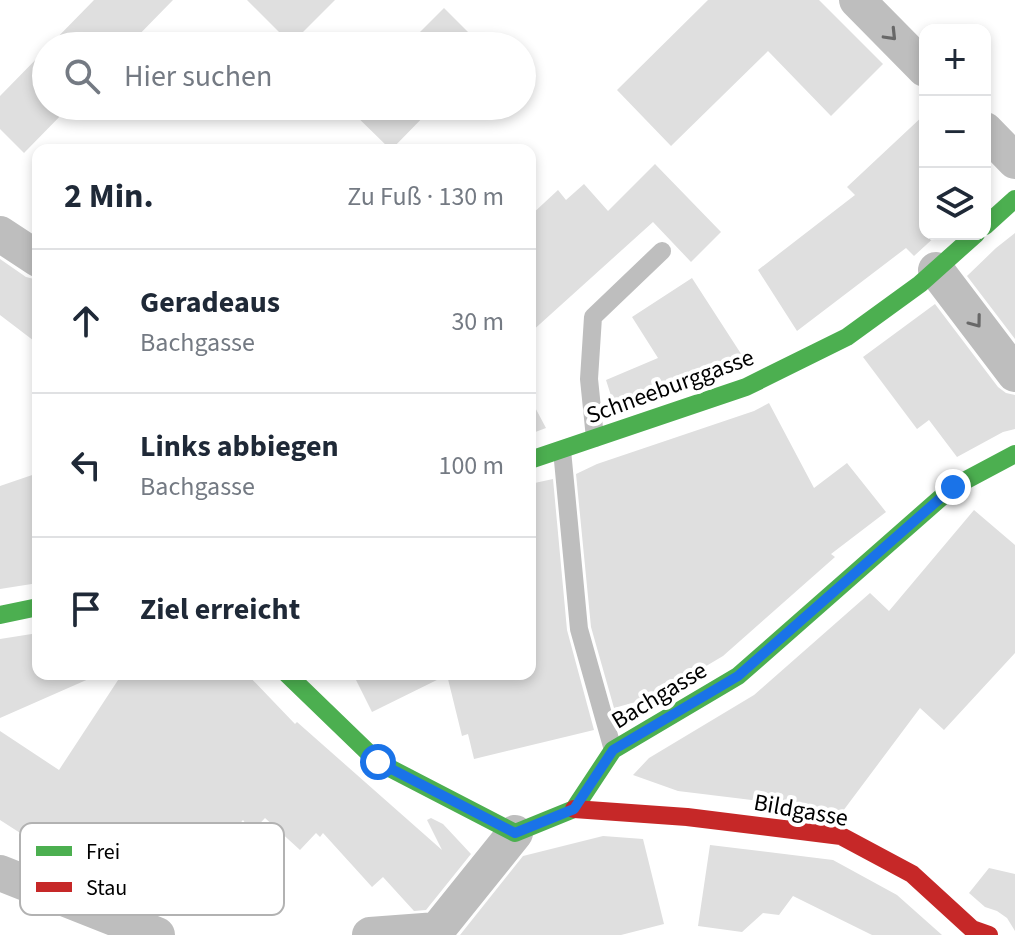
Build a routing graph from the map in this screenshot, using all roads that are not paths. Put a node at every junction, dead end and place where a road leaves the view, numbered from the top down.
1 (857, 0) edge
2 (919, 63) edge
3 (991, 136) edge
4 (1015, 161) edge
5 (1015, 199) edge
6 (991, 221) edge
7 (0, 234) edge
8 (969, 240) edge
9 (662, 251) dead end
10 (32, 255) edge
11 (936, 270) junction
12 (1015, 374) edge
13 (595, 438) junction
14 (562, 449) junction
15 (1015, 454) edge
16 (536, 458) edge
17 (32, 608) edge
18 (0, 615) edge
19 (293, 680) edge
20 (613, 750) junction
21 (574, 809) junction
22 (515, 833) junction
23 (0, 873) edge
24 (20, 881) edge
25 (106, 915) edge
26 (157, 935) edge
27 (370, 935) edge
28 (989, 935) edge

1 -> 2 street
3 - 4 street
5 - 6 street
7 - 10 street
8 - 11 street, Schneeburggasse
9 - 13 lane
11 -> 12 street
11 - 13 street, Schneeburggasse
13 - 14 street, Schneeburggasse
14 - 16 street, Schneeburggasse
14 - 20 lane
15 - 20 street, Bachgasse
17 - 18 street
19 - 22 street
20 - 21 street, Bachgasse
21 - 22 street
21 - 28 street, Bildgasse
22 - 27 street
23 - 24 street
25 - 26 street

